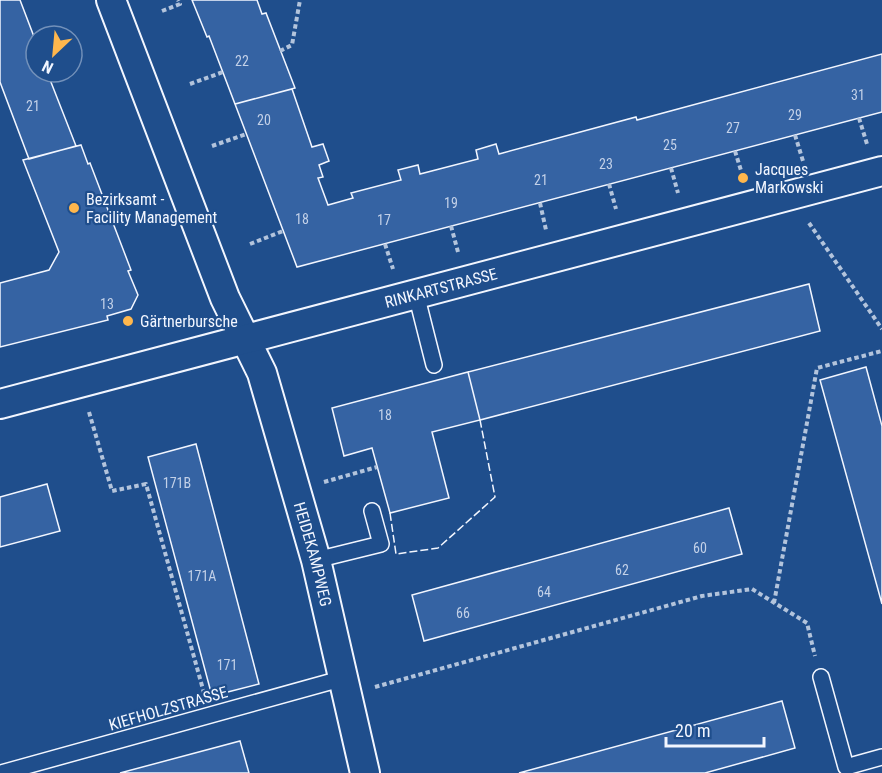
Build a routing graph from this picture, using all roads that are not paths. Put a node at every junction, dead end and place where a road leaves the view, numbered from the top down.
1 (111, 0) edge
2 (875, 160) edge
3 (416, 294) junction
4 (245, 339) junction
5 (434, 365) dead end
6 (0, 404) edge
7 (372, 511) dead end
8 (316, 560) junction
9 (821, 677) road end
10 (344, 678) junction
11 (882, 757) edge
12 (1, 773) edge
13 (365, 773) edge

1 - 4 street, HEIDEKAMPWEG
2 - 3 street, RINKARTSTRASSE
3 - 4 street, RINKARTSTRASSE
3 - 5 lane
4 - 6 street, RINKARTSTRASSE
4 - 8 street, HEIDEKAMPWEG
7 - 8 lane
8 - 10 street, HEIDEKAMPWEG
9 - 11 lane
10 - 12 lane, KIEFHOLZSTRASSE
10 - 13 street, HEIDEKAMPWEG

